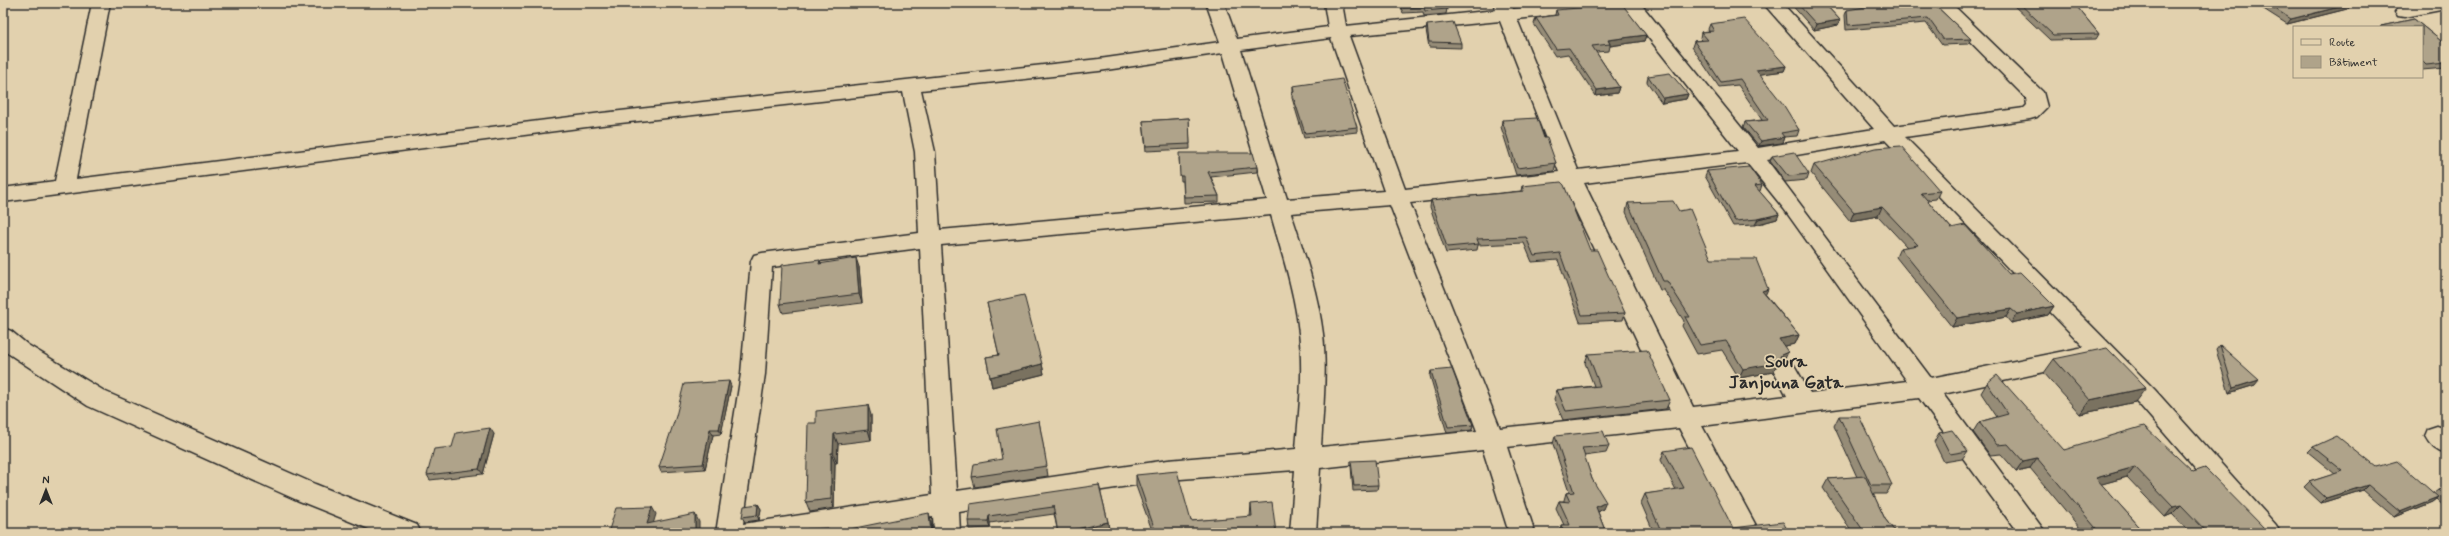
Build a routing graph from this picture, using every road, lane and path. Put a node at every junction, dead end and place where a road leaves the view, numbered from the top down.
1 (101, 3) edge
2 (1214, 3) edge
3 (1333, 3) edge
4 (1622, 3) edge
5 (1631, 3) edge
6 (1772, 3) edge
7 (1941, 3) edge
8 (2446, 4) edge
9 (1504, 8) edge
10 (2404, 12) dead end
11 (1338, 31) junction
12 (1230, 45) junction
13 (911, 86) junction
14 (1889, 133) junction
15 (1751, 156) junction
16 (1571, 178) junction
17 (64, 187) junction
18 (3, 195) edge
19 (1397, 197) junction
20 (1278, 206) junction
21 (930, 238) junction
22 (3, 337) edge
23 (2102, 350) junction
24 (1786, 372) dead end
25 (1925, 388) junction
26 (1803, 403) junction
27 (1686, 418) junction
28 (1492, 438) junction
29 (1308, 459) junction
30 (945, 503) junction
31 (408, 533) edge
32 (729, 533) edge
33 (749, 533) edge
34 (947, 533) edge
35 (1303, 533) edge
36 (1522, 533) edge
37 (1747, 533) edge
38 (2033, 533) edge
39 (2268, 533) edge

1 - 17 street
2 - 12 street
3 - 11 street
4 - 9 street
5 - 15 street
6 - 14 street
7 - 14 street
8 - 10 street
9 - 11 street
9 - 16 street
11 - 12 street
11 - 19 street
12 - 13 street
12 - 20 street
13 - 17 street
13 - 21 street
14 - 15 street
14 - 23 street
15 - 16 street
15 - 25 street
16 - 19 street
16 - 27 street
17 - 18 street
19 - 20 street
19 - 28 street
20 - 21 street
20 - 29 street
21 - 30 street
21 - 32 street
22 - 31 street
23 - 25 street
23 - 39 street
24 - 26 street
25 - 26 street
25 - 38 street
26 - 27 street
27 - 28 street
27 - 37 street
28 - 29 street
28 - 36 street
29 - 30 street
29 - 35 street
30 - 33 street
30 - 34 street

